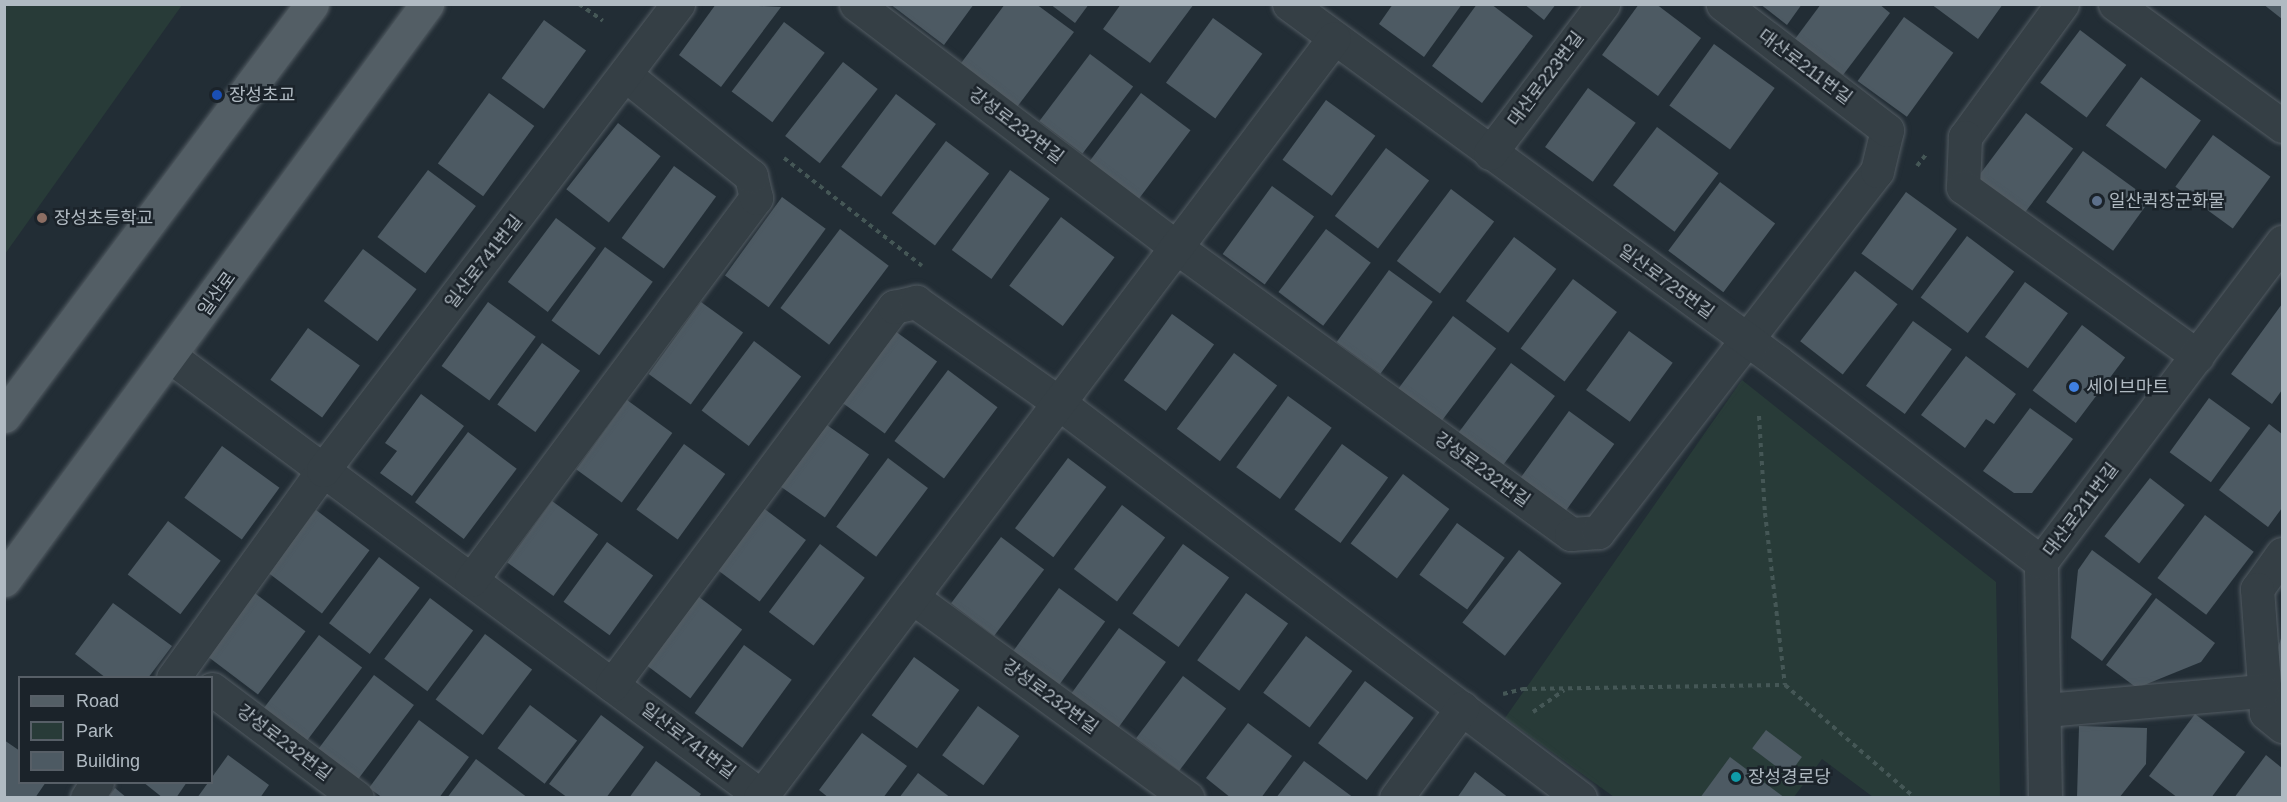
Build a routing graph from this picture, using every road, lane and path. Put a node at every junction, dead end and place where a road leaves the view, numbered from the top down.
1 (312, 4) edge
2 (427, 4) edge
3 (579, 4) edge
4 (678, 4) edge
5 (856, 4) edge
6 (1289, 4) edge
7 (1603, 4) edge
8 (1723, 4) edge
9 (2062, 4) edge
10 (2115, 4) edge
11 (603, 21) dead end
12 (1334, 38) junction
13 (635, 64) junction
14 (2283, 126) edge
15 (1887, 130) joint
16 (774, 150) dead end
17 (1490, 153) junction
18 (2283, 242) edge
19 (1176, 247) junction
20 (933, 274) dead end
21 (1746, 341) junction
22 (2197, 356) junction
23 (171, 357) junction
24 (1059, 403) junction
25 (4, 416) edge
26 (1759, 416) dead end
27 (323, 470) junction
28 (2283, 554) edge
29 (2041, 562) junction
30 (4, 580) edge
31 (471, 580) junction
32 (912, 597) junction
33 (183, 674) edge
34 (612, 685) junction
35 (1785, 685) junction
36 (1566, 689) junction
37 (213, 690) edge
38 (2262, 691) junction
39 (1492, 696) dead end
40 (1461, 708) junction
41 (2046, 710) junction
42 (1533, 712) dead end
43 (2283, 726) edge
44 (97, 784) edge
45 (762, 797) edge
46 (87, 798) edge
47 (357, 798) edge
48 (1188, 798) edge
49 (1396, 798) edge
50 (1580, 798) edge
51 (1915, 798) edge
52 (2045, 798) edge

1 - 25 main road
2 - 23 main road, 일산로
3 - 11 path
4 - 13 street
5 - 19 street, 강성로232번길
6 - 12 street, 일산로725번길
7 - 17 street, 대산로223번길
8 - 15 street, 대산로211번길
9 - 22 street
10 - 14 street
12 - 17 street, 일산로725번길
12 - 19 street
13 - 27 street, 일산로741번길
13 - 31 street
15 - 21 street, 강성로232번길
16 - 20 path
17 - 21 street, 일산로725번길
18 - 22 street, 대산로211번길
19 - 21 street, 강성로232번길
19 - 24 street
21 - 29 street, 일산로725번길
22 - 29 street, 대산로211번길
23 - 27 street, 일산로741번길
23 - 30 main road, 일산로
24 - 32 street
24 - 34 street
24 - 40 street
26 - 35 path
27 - 31 street, 일산로741번길
27 - 33 street, 일산로741번길
28 - 38 street
29 - 41 street, 대산로211번길
31 - 34 street, 일산로741번길
32 - 45 street
32 - 48 street, 강성로232번길
34 - 45 street, 일산로741번길
35 - 36 path
35 - 51 path
36 - 39 path
36 - 42 path
37 - 47 street, 강성로232번길
38 - 41 street
38 - 43 street
40 - 49 street
40 - 50 street
41 - 52 street, 대산로211번길
44 - 46 street

